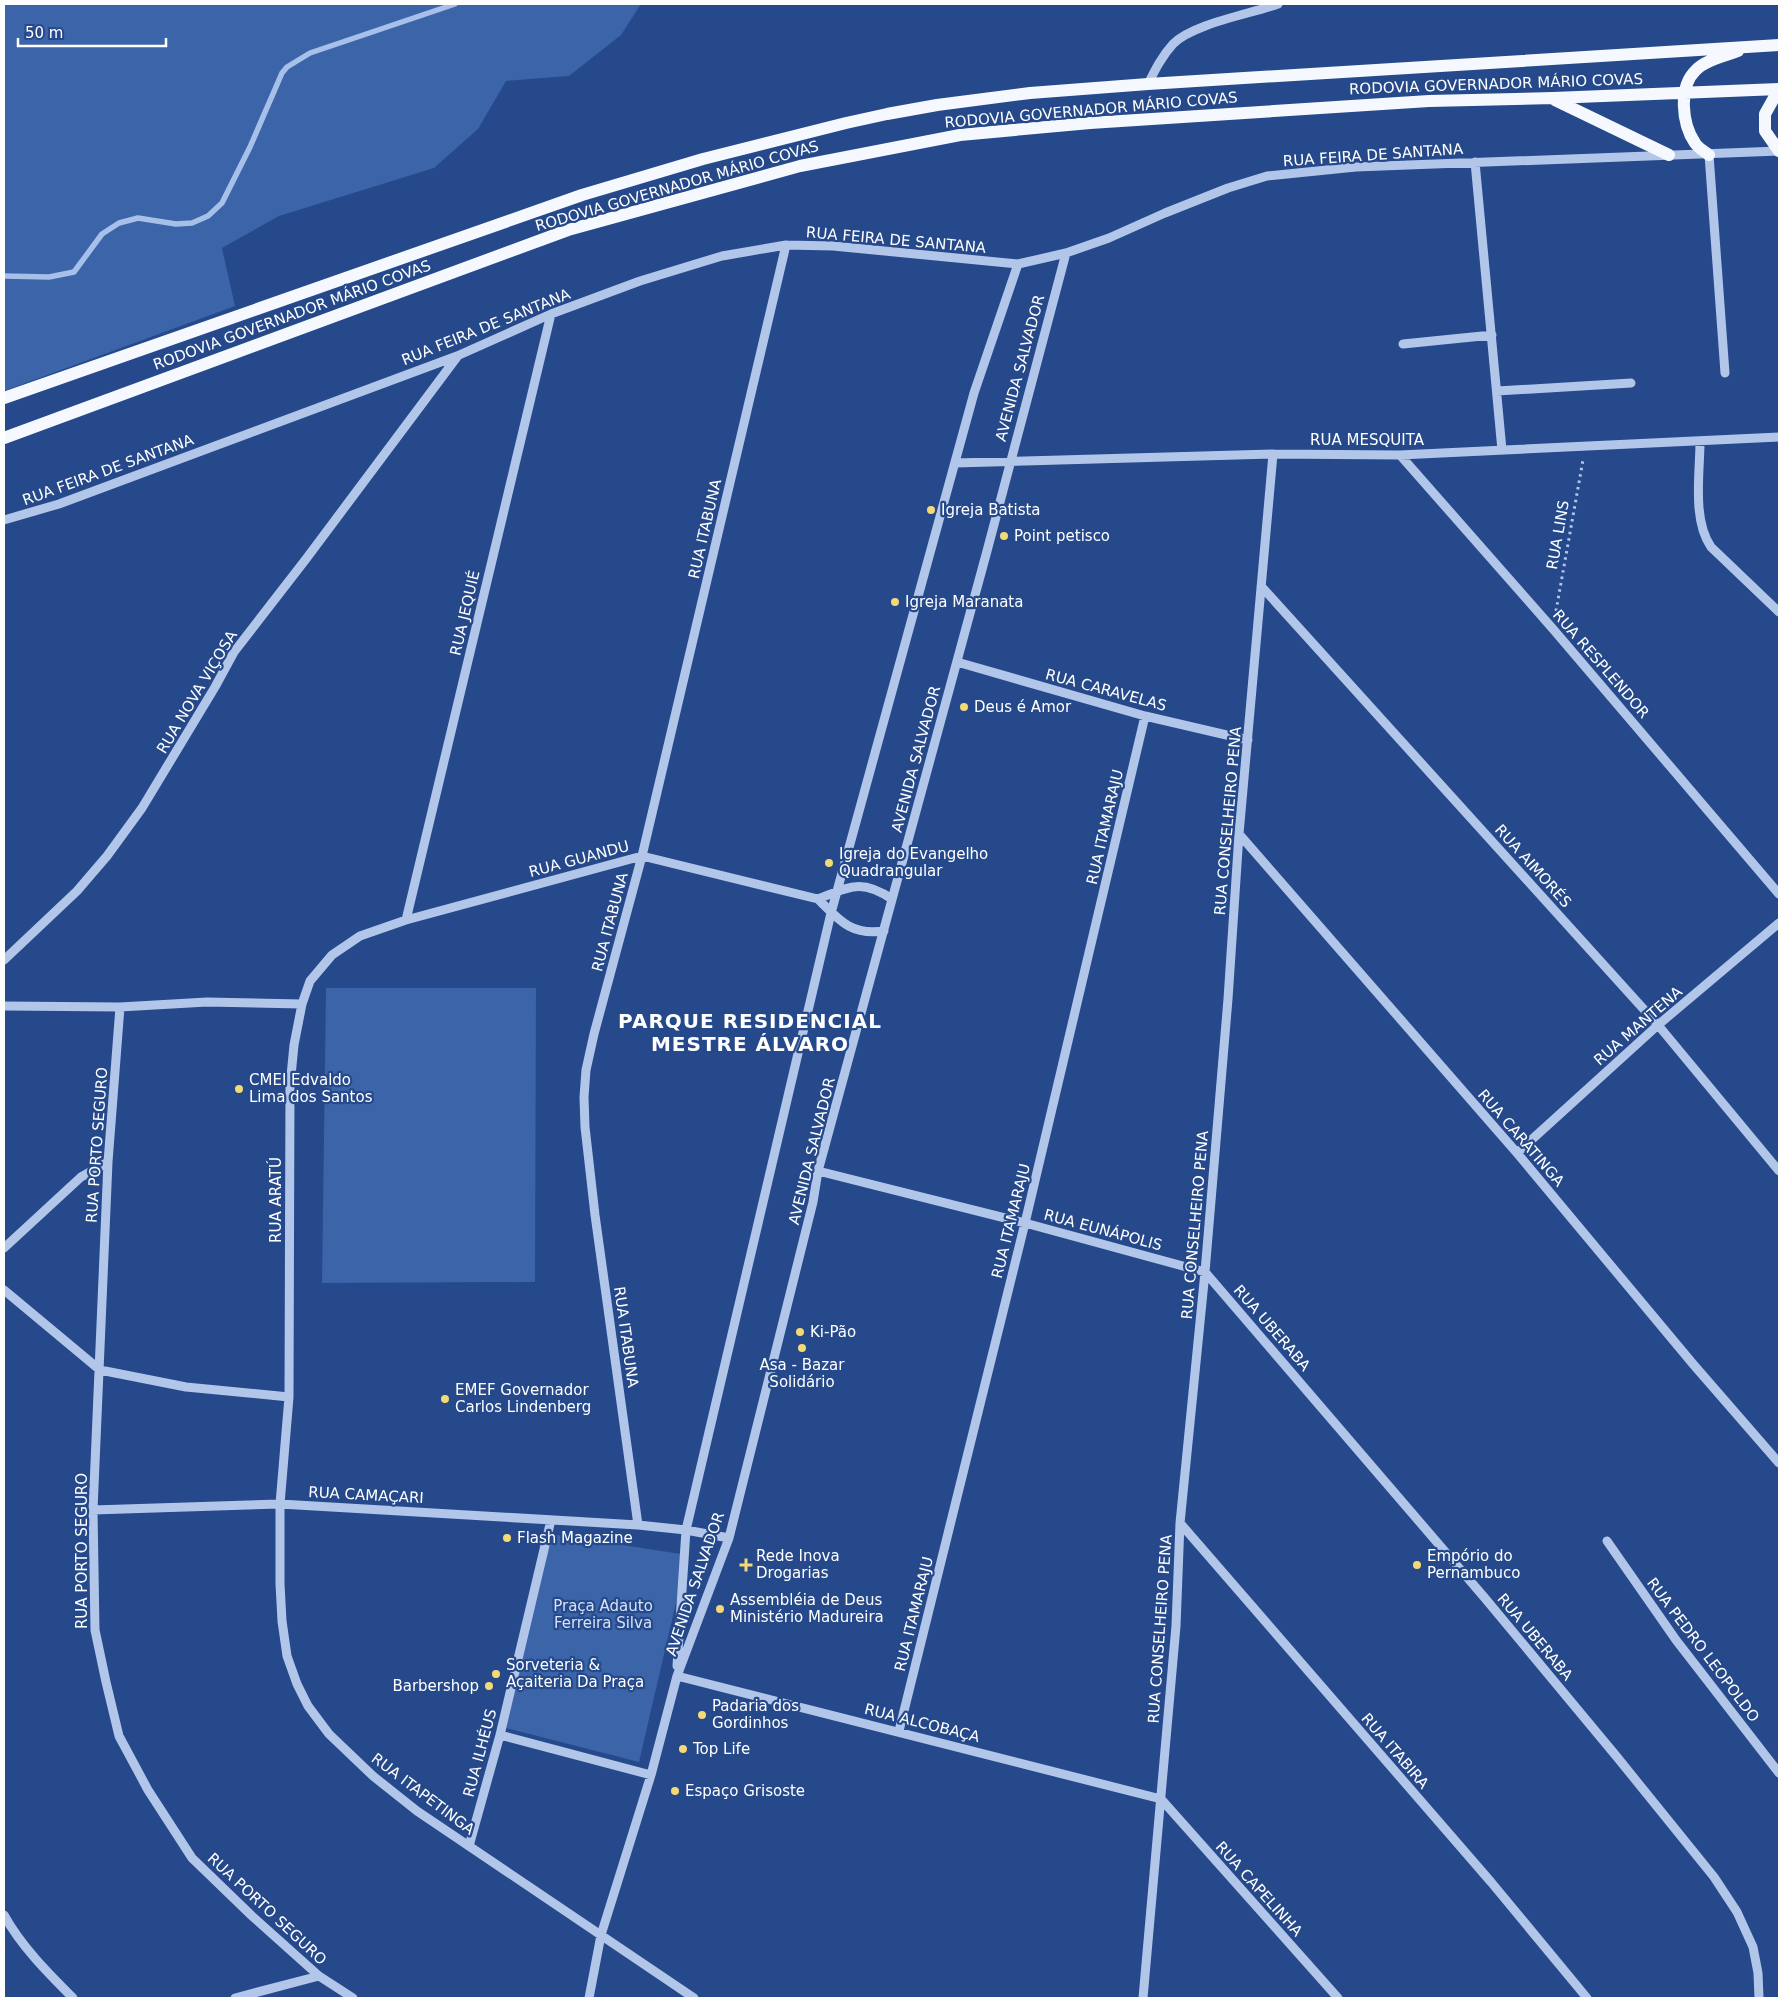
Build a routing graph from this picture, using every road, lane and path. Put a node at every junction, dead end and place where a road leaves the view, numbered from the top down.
1 (1278, 4) edge
2 (1749, 46) junction
3 (1779, 46) edge
4 (1148, 84) junction
5 (1779, 89) edge
6 (1684, 93) junction
7 (1553, 98) junction
8 (1779, 151) edge
9 (1710, 154) junction
10 (1669, 155) junction
11 (1475, 162) junction
12 (786, 246) junction
13 (1066, 253) junction
14 (1018, 264) junction
15 (551, 314) junction
16 (1492, 335) junction
17 (1403, 344) dead end
18 (457, 356) junction
19 (1725, 373) dead end
20 (1631, 383) dead end
21 (1497, 391) junction
22 (4, 398) edge
23 (1779, 437) edge
24 (4, 438) edge
25 (1700, 441) junction
26 (1586, 445) junction
27 (1502, 450) junction
28 (1273, 454) junction
29 (1400, 455) junction
30 (1009, 462) junction
31 (955, 463) junction
32 (4, 520) edge
33 (1261, 586) junction
34 (1779, 612) edge
35 (1552, 629) junction
36 (957, 662) junction
37 (1145, 716) junction
38 (1248, 740) junction
39 (1239, 834) junction
40 (642, 856) junction
41 (837, 892) junction
42 (1779, 894) edge
43 (818, 899) junction
44 (892, 899) junction
45 (831, 913) junction
46 (406, 920) junction
47 (1779, 923) edge
48 (884, 930) junction
49 (4, 960) edge
50 (302, 1004) junction
51 (4, 1006) edge
52 (120, 1007) junction
53 (1658, 1025) junction
54 (1517, 1153) junction
55 (108, 1162) junction
56 (818, 1171) junction
57 (1779, 1171) edge
58 (1025, 1223) junction
59 (4, 1248) edge
60 (1205, 1272) junction
61 (4, 1290) edge
62 (100, 1370) junction
63 (289, 1397) junction
64 (1779, 1463) edge
65 (280, 1504) junction
66 (93, 1510) junction
67 (551, 1520) junction
68 (1180, 1523) junction
69 (638, 1525) junction
70 (686, 1530) junction
71 (728, 1538) junction
72 (1607, 1542) dead end
73 (677, 1676) junction
74 (899, 1731) junction
75 (500, 1735) junction
76 (1779, 1773) edge
77 (651, 1775) junction
78 (1161, 1799) junction
79 (469, 1846) junction
80 (4, 1915) edge
81 (601, 1935) junction
82 (318, 1976) junction
83 (73, 1998) edge
84 (235, 1998) edge
85 (353, 1998) edge
86 (589, 1998) edge
87 (694, 1998) edge
88 (1144, 1998) edge
89 (1338, 1998) edge
90 (1587, 1998) edge
91 (1759, 1998) edge

1 - 4 street
2 - 3 main road, RODOVIA GOVERNADOR MÁRIO COVAS
2 - 4 main road, RODOVIA GOVERNADOR MÁRIO COVAS
2 - 6 main road
4 - 22 main road, RODOVIA GOVERNADOR MÁRIO COVAS
5 - 6 main road, RODOVIA GOVERNADOR MÁRIO COVAS
5 - 8 main road
6 - 7 main road, RODOVIA GOVERNADOR MÁRIO COVAS
6 - 9 main road
7 - 10 main road
7 - 24 main road, RODOVIA GOVERNADOR MÁRIO COVAS
8 - 9 street, RUA FEIRA DE SANTANA
9 - 10 street, RUA FEIRA DE SANTANA
9 - 19 street
10 - 11 street, RUA FEIRA DE SANTANA
11 - 13 street, RUA FEIRA DE SANTANA
11 - 16 street
12 - 14 street, RUA FEIRA DE SANTANA
12 - 15 street, RUA FEIRA DE SANTANA
12 - 40 street, RUA ITABUNA
13 - 14 street, RUA FEIRA DE SANTANA
13 - 30 street, AVENIDA SALVADOR
14 - 31 street, AVENIDA SALVADOR
15 - 18 street, RUA FEIRA DE SANTANA
15 - 46 street, RUA JEQUIÉ
16 - 17 street
16 - 21 street
18 - 32 street, RUA FEIRA DE SANTANA
18 - 49 street, RUA NOVA VIÇOSA
20 - 21 street
21 - 27 street
23 - 25 street, RUA MESQUITA
25 - 26 street, RUA MESQUITA
25 - 34 street
26 - 27 street, RUA MESQUITA
26 - 35 path, RUA LINS
27 - 29 street, RUA MESQUITA
28 - 29 street, RUA MESQUITA
28 - 30 street, RUA MESQUITA
28 - 33 street, RUA CONSELHEIRO PENA
29 - 35 street, RUA RESPLENDOR
30 - 31 street, RUA MESQUITA
30 - 36 street, AVENIDA SALVADOR
31 - 41 street, AVENIDA SALVADOR
33 - 38 street, RUA CONSELHEIRO PENA
33 - 53 street, RUA AIMORÉS
35 - 42 street, RUA RESPLENDOR
36 - 37 street, RUA CARAVELAS
36 - 44 street, AVENIDA SALVADOR
37 - 38 street, RUA CARAVELAS
37 - 58 street, RUA ITAMARAJU
38 - 39 street, RUA CONSELHEIRO PENA
39 - 54 street, RUA CARATINGA
39 - 60 street, RUA CONSELHEIRO PENA
40 - 43 street, RUA GUANDU
40 - 46 street, RUA GUANDU
40 - 69 street, RUA ITABUNA
41 - 43 street
41 - 44 street
41 - 45 street, AVENIDA SALVADOR
43 - 45 street
44 - 48 street, AVENIDA SALVADOR
45 - 48 street
45 - 70 street, AVENIDA SALVADOR
46 - 50 street, RUA ARATÚ
47 - 53 street, RUA MANTENA
48 - 56 street, AVENIDA SALVADOR
50 - 52 street
50 - 63 street, RUA ARATÚ
51 - 52 street
52 - 55 street, RUA PORTO SEGURO
53 - 54 street, RUA MANTENA
53 - 57 street, RUA AIMORÉS
54 - 64 street, RUA CARATINGA
55 - 59 street
55 - 62 street, RUA PORTO SEGURO
56 - 58 street, RUA EUNÁPOLIS
56 - 71 street, AVENIDA SALVADOR
58 - 60 street, RUA EUNÁPOLIS
58 - 74 street, RUA ITAMARAJU
60 - 68 street, RUA CONSELHEIRO PENA
60 - 91 street, RUA UBERABA
61 - 62 street
62 - 63 street
62 - 66 street, RUA PORTO SEGURO
63 - 65 street, RUA ITAPETINGA
65 - 66 street, RUA CAMAÇARI
65 - 67 street, RUA CAMAÇARI
65 - 79 street, RUA ITAPETINGA
66 - 82 street, RUA PORTO SEGURO
67 - 69 street, RUA CAMAÇARI
67 - 75 street, RUA ILHÉUS
68 - 78 street, RUA CONSELHEIRO PENA
68 - 90 street, RUA ITABIRA
69 - 70 street
70 - 71 street
70 - 73 street, AVENIDA SALVADOR
71 - 73 street, AVENIDA SALVADOR
72 - 76 street, RUA PEDRO LEOPOLDO
73 - 74 street, RUA ALCOBAÇA
73 - 77 street, AVENIDA SALVADOR
74 - 78 street, RUA ALCOBAÇA
75 - 77 street
75 - 79 street, RUA ILHÉUS
77 - 81 street, AVENIDA SALVADOR
78 - 88 street, RUA CONSELHEIRO PENA
78 - 89 street, RUA CAPELINHA
79 - 81 street, RUA ITAPETINGA
80 - 83 street
81 - 86 street, AVENIDA SALVADOR
81 - 87 street, RUA ITAPETINGA
82 - 84 street
82 - 85 street, RUA PORTO SEGURO

